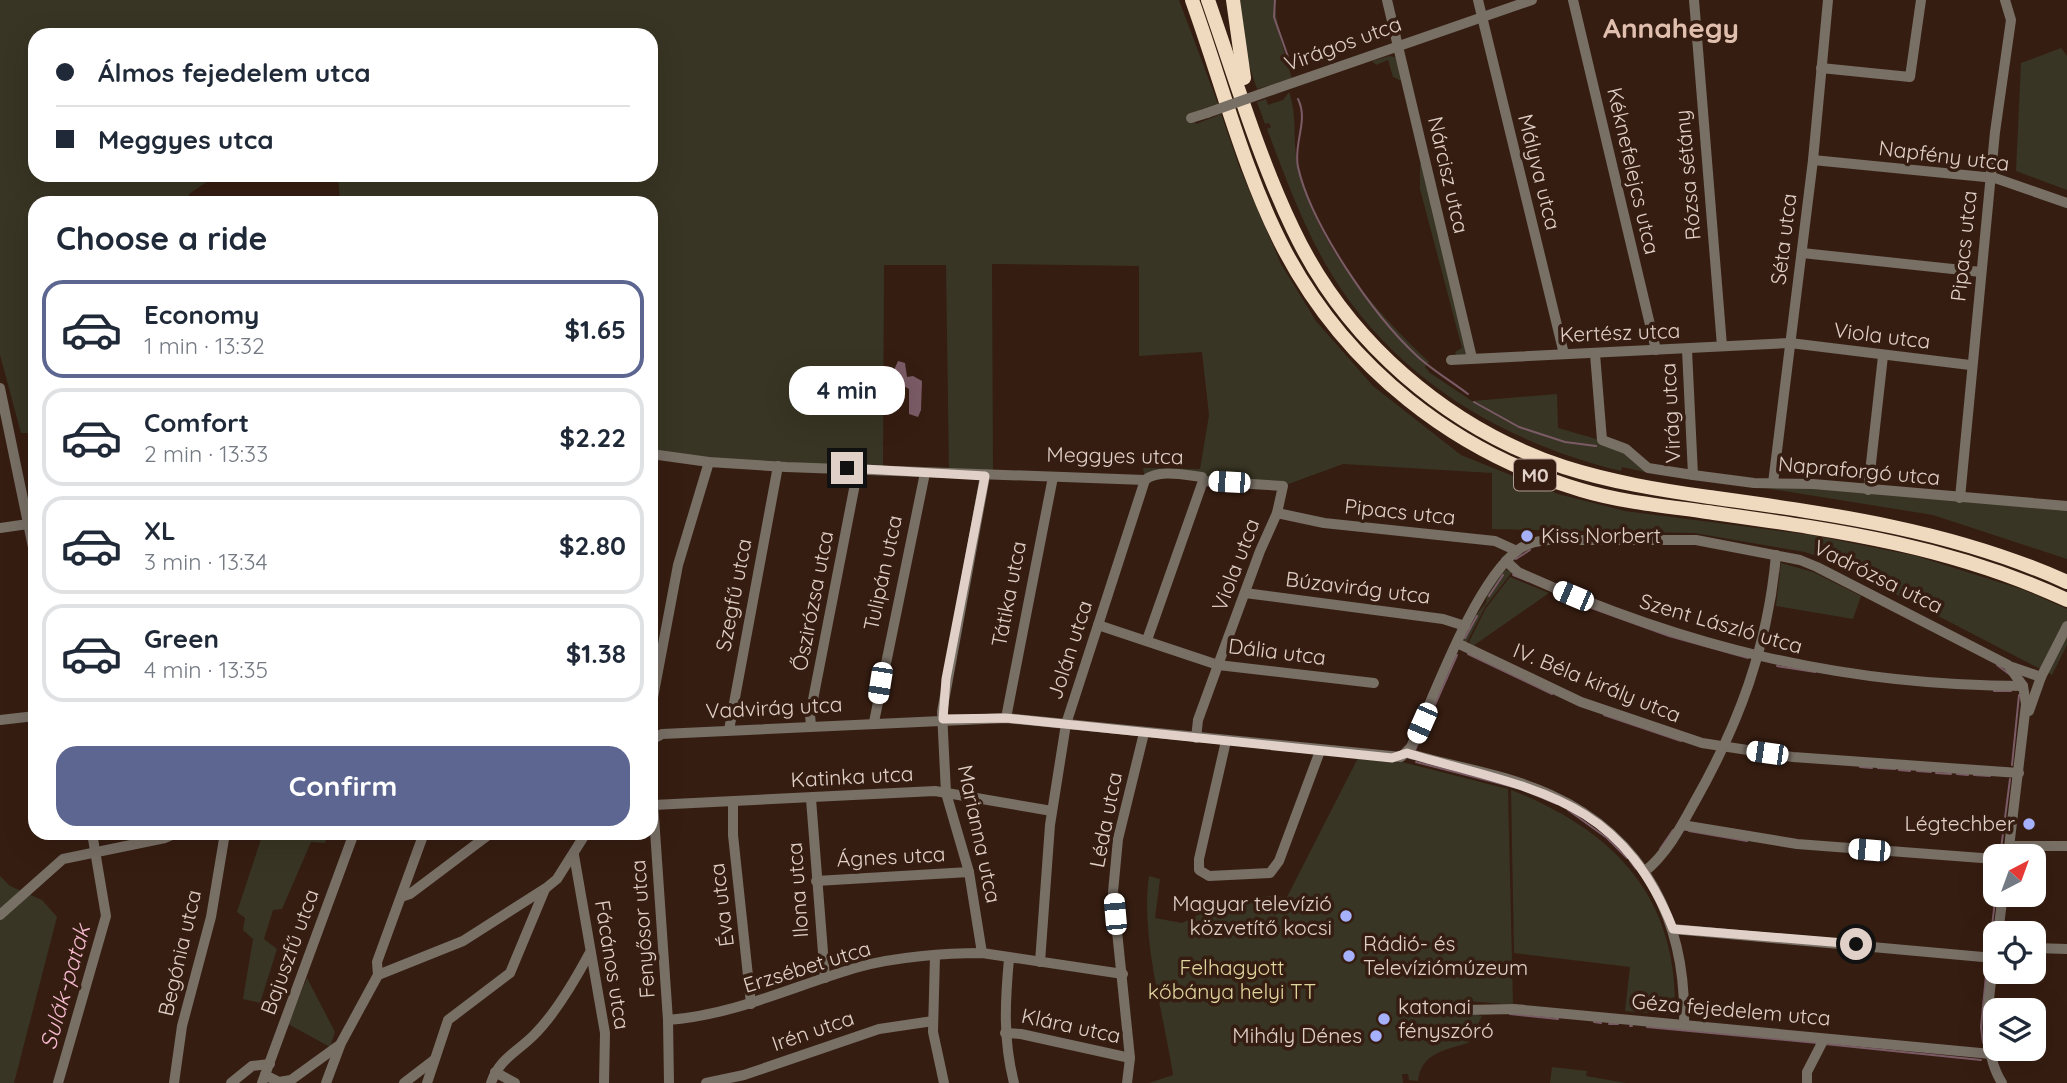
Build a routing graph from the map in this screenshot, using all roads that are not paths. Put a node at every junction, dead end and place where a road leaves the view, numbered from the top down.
1 (1192, 0) edge
2 (1208, 0) edge
3 (1233, 0) edge
4 (1387, 0) edge
5 (1478, 0) edge
6 (1532, 0) edge
7 (1573, 0) edge
8 (1694, 0) edge
9 (1828, 0) edge
10 (1921, 0) edge
11 (2005, 0) edge
12 (1482, 16) junction
13 (1398, 48) junction
14 (1821, 68) junction
15 (1247, 110) junction
16 (1191, 118) dead end
17 (1813, 160) junction
18 (1990, 179) junction
19 (2067, 203) edge
20 (1802, 253) junction
21 (1981, 272) junction
22 (1790, 343) junction
23 (1722, 346) junction
24 (1656, 350) junction
25 (1687, 350) junction
26 (1564, 354) junction
27 (1595, 354) junction
28 (1882, 356) junction
29 (1472, 358) junction
30 (1451, 360) dead end
31 (1970, 365) junction
32 (0, 388) edge
33 (5, 429) edge
34 (658, 455) edge
35 (709, 463) junction
36 (778, 466) junction
37 (847, 468) junction
38 (864, 470) junction
39 (925, 473) junction
40 (1693, 475) junction
41 (985, 476) junction
42 (1053, 477) junction
43 (1145, 480) junction
44 (1203, 481) junction
45 (1773, 483) junction
46 (855, 484) junction
47 (1283, 486) joint
48 (1868, 490) junction
49 (1960, 498) junction
50 (2067, 506) edge
51 (1278, 513) junction
52 (28, 524) joint
53 (0, 528) edge
54 (1517, 551) junction
55 (1776, 555) junction
56 (1506, 561) junction
57 (2067, 582) edge
58 (1245, 593) junction
59 (2067, 600) edge
60 (1098, 625) junction
61 (1465, 626) junction
62 (2066, 629) edge
63 (658, 636) edge
64 (663, 637) junction
65 (1147, 640) junction
66 (1457, 643) junction
67 (1759, 658) junction
68 (1218, 665) junction
69 (2008, 665) junction
70 (658, 667) edge
71 (2036, 675) junction
72 (1374, 683) dead end
73 (2023, 686) junction
74 (28, 717) edge
75 (1006, 718) junction
76 (943, 719) junction
77 (0, 720) edge
78 (2025, 721) junction
79 (874, 722) junction
80 (1066, 724) junction
81 (811, 725) junction
82 (729, 730) junction
83 (1144, 733) junction
84 (658, 736) edge
85 (1196, 738) junction
86 (1226, 741) junction
87 (1726, 748) junction
88 (1320, 751) junction
89 (1404, 755) junction
90 (2018, 773) junction
91 (946, 793) junction
92 (811, 799) junction
93 (733, 802) junction
94 (658, 805) edge
95 (1052, 811) junction
96 (1682, 825) junction
97 (93, 840) edge
98 (149, 840) edge
99 (224, 840) edge
100 (351, 840) edge
101 (421, 840) edge
102 (482, 840) edge
103 (582, 840) edge
104 (655, 840) edge
105 (2010, 844) edge
106 (2067, 846) edge
107 (2046, 848) edge
108 (96, 853) junction
109 (574, 855) junction
110 (1983, 858) edge
111 (969, 872) junction
112 (1644, 873) junction
113 (816, 881) junction
114 (546, 888) junction
115 (401, 897) junction
116 (0, 915) edge
117 (1673, 929) junction
118 (2046, 948) edge
119 (2067, 949) edge
120 (982, 953) junction
121 (589, 954) junction
122 (1983, 955) edge
123 (935, 956) junction
124 (1009, 959) junction
125 (1040, 962) junction
126 (1123, 974) junction
127 (378, 975) junction
128 (825, 978) junction
129 (751, 1004) junction
130 (1466, 1010) dead end
131 (668, 1020) junction
132 (933, 1021) junction
133 (1684, 1025) junction
134 (1005, 1033) junction
135 (1824, 1039) junction
136 (341, 1043) junction
137 (1983, 1053) edge
138 (1130, 1058) junction
139 (434, 1059) junction
140 (1993, 1061) edge
141 (270, 1064) junction
142 (495, 1072) junction
143 (264, 1079) edge
144 (58, 1083) edge
145 (174, 1083) edge
146 (231, 1083) edge
147 (326, 1083) edge
148 (404, 1083) edge
149 (427, 1083) edge
150 (491, 1083) edge
151 (515, 1083) edge
152 (604, 1083) edge
153 (669, 1083) edge
154 (706, 1083) edge
155 (943, 1083) edge
156 (1014, 1083) edge
157 (1127, 1083) edge
158 (1807, 1083) edge
159 (2001, 1083) edge

1 - 59 highway, M0
2 - 15 highway, M0
3 - 15 highway
4 - 13 street, Nárcisz utca
5 - 12 street, Mályva utca
6 - 12 street, Virágos utca
7 - 24 street, Kéknefelejcs utca
8 - 23 street, Rózsa sétány
9 - 14 street, Séta utca
10 - 14 street
11 - 18 street, Pipacs utca
12 - 13 street, Virágos utca
12 - 26 street, Mályva utca
13 - 16 street, Virágos utca, bridge
13 - 29 street, Nárcisz utca
14 - 17 street, Séta utca
15 - 57 highway, M0
17 - 18 street, Napfény utca
17 - 20 street, Séta utca
18 - 19 street, Napfény utca
18 - 21 street, Pipacs utca
20 - 21 street
20 - 22 street, Séta utca
21 - 31 street, Pipacs utca
22 - 23 street, Kertész utca
22 - 28 street, Viola utca
22 - 45 street, Séta utca
23 - 25 street, Kertész utca
24 - 25 street, Kertész utca
24 - 27 street, Kertész utca
25 - 40 street, Virág utca
26 - 27 street, Kertész utca
26 - 29 street, Kertész utca
27 - 40 street, Napraforgó utca
28 - 31 street, Viola utca
28 - 48 street
29 - 30 street, Kertész utca
31 - 49 street, Pipacs utca
32 - 33 street
33 - 52 street
34 - 35 street, Meggyes utca
35 - 36 street, Meggyes utca
35 - 64 street
36 - 37 street, Meggyes utca
36 - 82 street, Szegfű utca
37 - 38 street, Meggyes utca
37 - 46 street
38 - 39 street, Meggyes utca
38 - 46 street, Őszirózsa utca
39 - 41 street, Meggyes utca
39 - 79 street, Tulipán utca
40 - 45 street, Napraforgó utca
41 - 42 street, Meggyes utca
41 - 76 street, Marianna utca
42 - 43 street, Meggyes utca
42 - 75 street, Tátika utca
43 - 44 street, Meggyes utca
43 - 60 street, Jolán utca
44 - 47 street, Meggyes utca
44 - 65 street
45 - 48 street, Napraforgó utca
46 - 81 street, Őszirózsa utca
47 - 51 street, Viola utca
48 - 49 street, Napraforgó utca
49 - 50 street, Napraforgó utca
51 - 54 street, Pipacs utca
51 - 58 street, Viola utca
52 - 53 street
54 - 55 street, Vadrózsa utca
54 - 56 street, Vadrózsa utca
55 - 67 street
55 - 69 street, Vadrózsa utca
56 - 61 street, Vadrózsa utca
56 - 67 street, Szent László utca
58 - 61 street, Búzavirág utca
58 - 68 street, Viola utca
60 - 65 street, Dália utca
60 - 80 street, Jolán utca
61 - 66 street, Vadrózsa utca
62 - 71 street
63 - 64 street
64 - 70 street
65 - 68 street, Dália utca
66 - 87 street, IV. Béla király utca
66 - 89 street, Vadrózsa utca
67 - 73 street, Szent László utca
67 - 87 street
68 - 72 street, Dália utca
68 - 85 street, Viola utca
69 - 71 street
69 - 73 street, Vadrózsa utca
71 - 78 street
73 - 78 street
74 - 77 street
75 - 76 street, Vadvirág utca
75 - 80 street, Vadvirág utca
76 - 79 street, Vadvirág utca
76 - 91 street, Marianna utca
78 - 90 street
79 - 81 street, Vadvirág utca
80 - 83 street, Vadvirág utca
80 - 95 street, Jolán utca
81 - 82 street, Vadvirág utca
82 - 84 street, Vadvirág utca
83 - 85 street, Vadvirág utca
83 - 126 street, Léda utca
85 - 86 street, Vadvirág utca
86 - 88 street, Vadvirág utca
86 - 88 street
87 - 90 street, IV. Béla király utca
87 - 96 street
88 - 89 street, Vadvirág utca
89 - 112 street, Vadvirág utca
90 - 105 street
91 - 92 street, Katinka utca
91 - 95 street, Katinka utca
91 - 111 street, Marianna utca
92 - 93 street, Katinka utca
92 - 113 street, Ilona utca
93 - 94 street, Katinka utca
93 - 129 street, Éva utca
95 - 125 street, Jolán utca
96 - 110 street
96 - 112 street
97 - 108 street
98 - 108 street
99 - 145 street, Begónia utca
100 - 141 street, Bajuszfű utca
101 - 115 street
102 - 115 street
103 - 109 street
104 - 131 street, Fenyősor utca
106 - 107 street
108 - 116 street
108 - 144 street
109 - 114 street
109 - 121 street, Fácános utca
111 - 113 street, Ágnes utca
111 - 120 street, Marianna utca
112 - 117 street, Vadvirág utca
113 - 128 street, Ilona utca
114 - 127 street
114 - 139 street
115 - 127 street
117 - 122 street
117 - 133 street, Vadvirág utca
118 - 119 street
120 - 123 street, Erzsébet utca
120 - 124 street, Erzsébet utca
121 - 142 street
121 - 152 street, Fácános utca
123 - 128 street, Erzsébet utca
123 - 132 street
124 - 125 street, Erzsébet utca
124 - 134 street
125 - 126 street, Erzsébet utca
126 - 138 street, Léda utca
127 - 136 street
128 - 129 street, Erzsébet utca
129 - 131 street, Erzsébet utca
130 - 133 street, Géza fejedelem utca
131 - 153 street, Fenyősor utca
132 - 154 street, Irén utca
132 - 155 street
133 - 135 street, Géza fejedelem utca
134 - 138 street, Klára utca
134 - 156 street
135 - 137 street, Géza fejedelem utca
135 - 158 street
136 - 143 street
136 - 147 street
138 - 157 street, Léda utca
139 - 148 street
139 - 149 street
140 - 159 street
141 - 143 street, Bajuszfű utca
141 - 146 street
142 - 150 street
142 - 151 street

